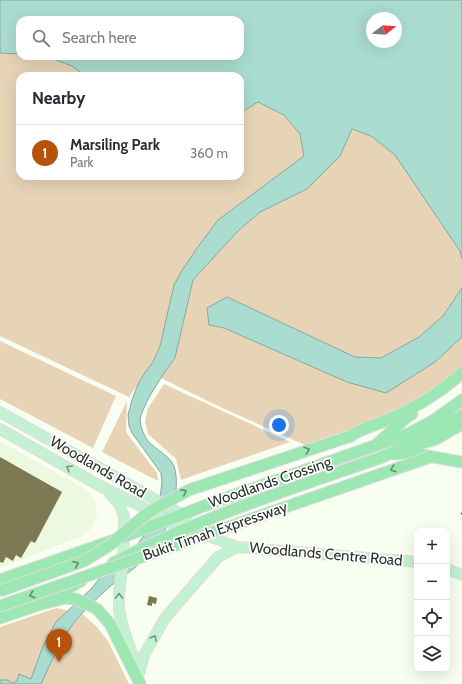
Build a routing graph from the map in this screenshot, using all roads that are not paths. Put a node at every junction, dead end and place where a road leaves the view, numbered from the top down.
1 (462, 373) edge
2 (462, 380) edge
3 (462, 394) edge
4 (462, 400) edge
5 (0, 412) edge
6 (462, 415) edge
7 (407, 417) junction
8 (462, 424) edge
9 (0, 429) edge
10 (364, 431) junction
11 (401, 443) junction
12 (375, 445) junction
13 (430, 457) junction
14 (462, 457) edge
15 (380, 458) junction
16 (443, 459) junction
17 (462, 462) edge
18 (462, 470) edge
19 (102, 487) junction
20 (181, 514) junction
21 (166, 520) junction
22 (188, 528) junction
23 (123, 537) junction
24 (237, 547) junction
25 (120, 560) junction
26 (414, 562) edge
27 (450, 570) edge
28 (462, 575) edge
29 (0, 580) edge
30 (0, 591) edge
31 (38, 605) junction
32 (0, 606) edge
33 (0, 618) edge
34 (140, 681) edge

1 - 10 highway
2 - 7 highway, Woodlands Crossing
3 - 11 highway, Woodlands Crossing
4 - 11 highway
5 - 20 main road, Woodlands Road
6 - 11 highway, Woodlands Crossing
7 - 10 highway
7 - 12 highway, Woodlands Crossing
8 - 11 highway, Woodlands Crossing
19 -> 9 main road, Woodlands Road
30 -> 10 highway, Bukit Timah Expressway, bridge
11 - 12 highway, Woodlands Crossing
11 - 15 highway, Woodlands Crossing
12 - 20 highway, Woodlands Crossing
13 - 15 highway, Woodlands Crossing
13 - 16 highway, Woodlands Crossing
13 -> 32 highway, Bukit Timah Expressway, bridge
14 - 16 highway, Woodlands Crossing
15 - 22 highway, Woodlands Crossing
16 - 17 highway, Woodlands Crossing
16 - 18 highway
19 - 21 main road, Woodlands Road
19 - 23 main road
20 - 21 highway, Woodlands Crossing
20 - 22 main road, Woodlands Road
21 - 22 main road, Woodlands Road
21 - 23 highway, Woodlands Crossing
22 - 24 main road, Woodlands Centre Road
22 - 25 highway, Woodlands Crossing
23 - 25 main road
23 - 29 highway, Woodlands Crossing
24 - 26 main road, Woodlands Centre Road
34 -> 24 main road
25 - 31 highway, Woodlands Crossing
34 -> 25 main road
27 - 28 main road
31 - 33 highway
31 - 34 highway

